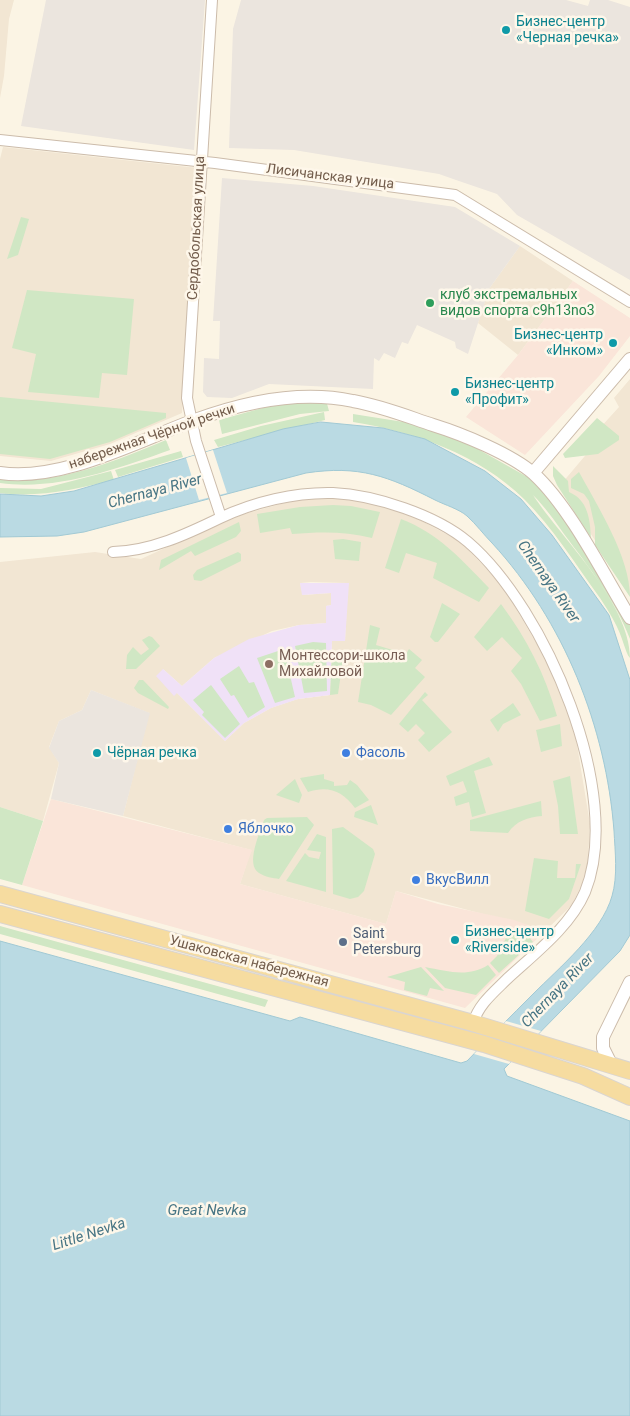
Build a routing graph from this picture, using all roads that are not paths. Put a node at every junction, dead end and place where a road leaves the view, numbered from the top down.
1 (212, 0) edge
2 (0, 140) edge
3 (201, 161) junction
4 (630, 302) edge
5 (630, 359) edge
6 (192, 421) junction
7 (0, 473) edge
8 (533, 473) junction
9 (221, 518) junction
10 (114, 552) dead end
11 (630, 618) edge
12 (0, 894) edge
13 (0, 914) edge
14 (630, 982) edge
15 (473, 1023) junction
16 (611, 1064) junction
17 (630, 1071) edge
18 (630, 1097) edge

1 - 3 street, Сердобольская улица
2 - 3 street, Лисичанская улица
3 - 4 street, Лисичанская улица
3 - 6 street, Сердобольская улица
5 - 8 street
6 - 7 street, набережная Чёрной речки
6 - 8 street, набережная Чёрной речки
6 - 9 street, Сердобольская улица
8 - 11 street, набережная Чёрной речки
9 - 10 street
9 - 15 street
12 - 15 main road, Ушаковская набережная
13 - 18 main road, Ушаковская набережная
14 - 16 street
15 - 16 main road, Ушаковская набережная
16 - 17 main road, Ушаковская набережная

